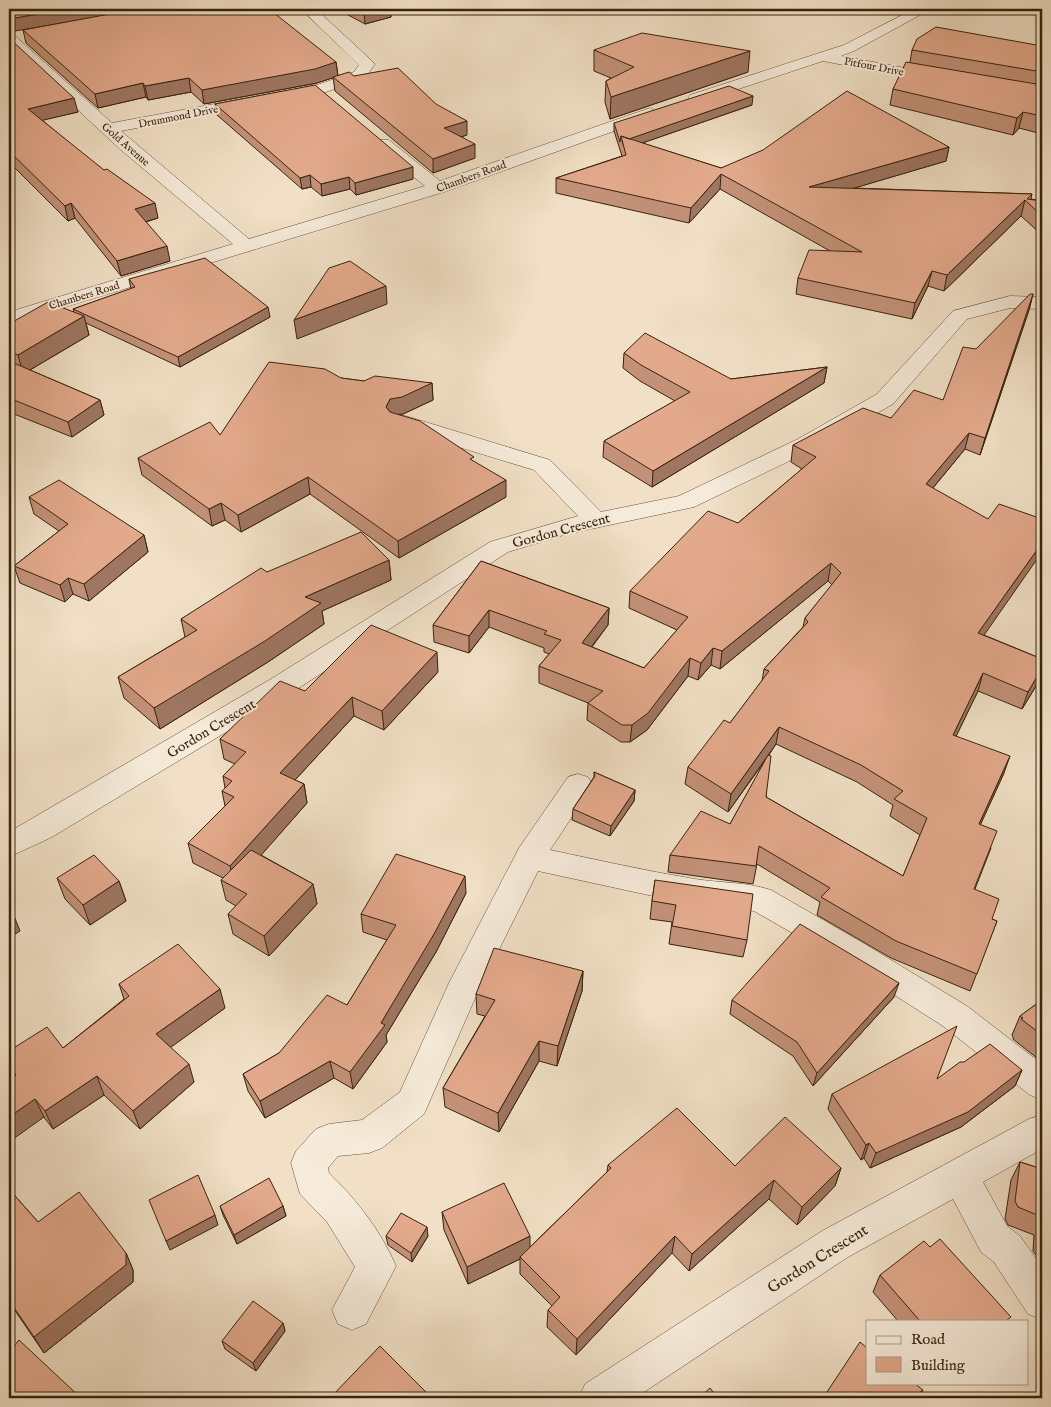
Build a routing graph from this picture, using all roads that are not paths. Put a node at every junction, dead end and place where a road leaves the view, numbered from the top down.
1 (308, 9) edge
2 (924, 9) edge
3 (30, 37) edge
4 (10, 39) edge
5 (824, 57) junction
6 (954, 81) edge
7 (320, 90) junction
8 (333, 101) edge
9 (108, 129) junction
10 (374, 136) edge
11 (438, 188) junction
12 (246, 247) junction
13 (1042, 303) edge
14 (9, 318) edge
15 (400, 422) edge
16 (595, 520) junction
17 (578, 786) dead end
18 (9, 845) edge
19 (530, 856) junction
20 (1042, 1084) edge
21 (1042, 1131) edge
22 (960, 1176) junction
23 (1042, 1300) edge
24 (352, 1310) dead end
25 (599, 1398) edge

1 - 7 street, Drummond Drive
2 - 5 street, Chambers Road
3 - 4 street
4 - 9 street, Gold Avenue
5 - 6 street, Pitfour Drive
5 - 11 street, Chambers Road
7 - 8 street
7 - 9 street, Drummond Drive
9 - 12 street, Gold Avenue
10 - 11 street
11 - 12 street, Chambers Road
12 - 14 street, Chambers Road
13 - 16 street, Gordon Crescent
15 - 16 street
16 - 18 street, Gordon Crescent
17 - 19 street
19 - 20 street
19 - 24 street
21 - 22 street, Gordon Crescent
22 - 23 street
22 - 25 street, Gordon Crescent

